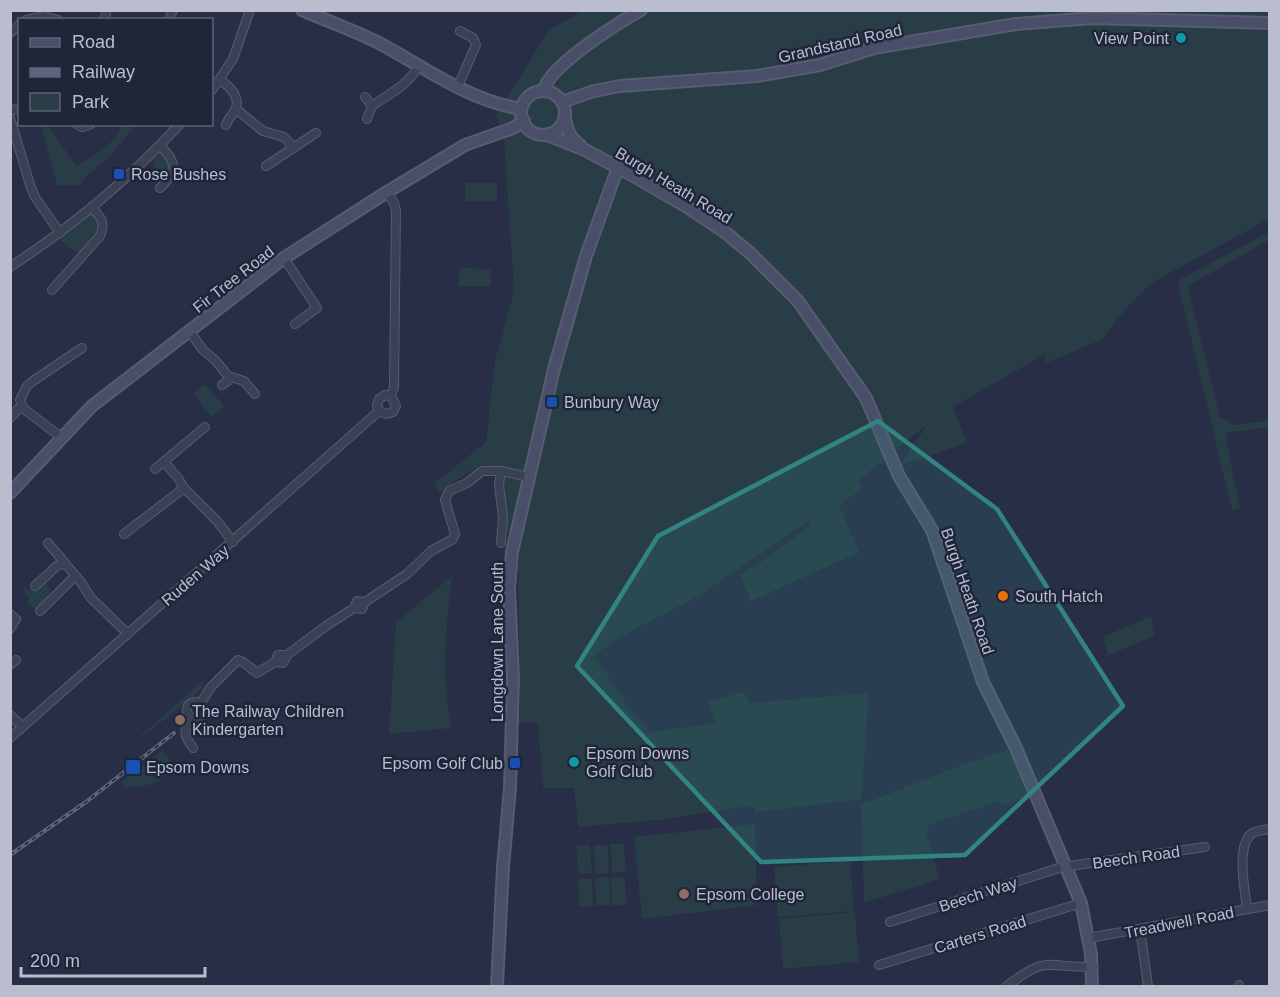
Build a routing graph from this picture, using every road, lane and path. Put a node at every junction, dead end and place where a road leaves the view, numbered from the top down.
1 (250, 10) edge
2 (302, 10) edge
3 (641, 10) edge
4 (35, 18) edge
5 (51, 18) edge
6 (1269, 23) edge
7 (460, 31) dead end
8 (418, 68) junction
9 (220, 80) junction
10 (456, 88) junction
11 (213, 89) edge
12 (544, 90) junction
13 (364, 98) dead end
14 (562, 102) junction
15 (372, 106) junction
16 (236, 109) junction
17 (521, 109) junction
18 (10, 118) edge
19 (367, 119) dead end
20 (565, 119) junction
21 (524, 121) junction
22 (226, 125) dead end
23 (178, 126) edge
24 (504, 131) junction
25 (532, 132) junction
26 (316, 133) dead end
27 (548, 135) junction
28 (160, 146) junction
29 (293, 147) junction
30 (585, 150) junction
31 (266, 166) dead end
32 (618, 167) junction
33 (160, 188) dead end
34 (387, 192) junction
35 (92, 208) junction
36 (60, 233) junction
37 (284, 258) junction
38 (10, 267) edge
39 (52, 290) dead end
40 (295, 324) dead end
41 (190, 332) junction
42 (82, 348) dead end
43 (228, 376) junction
44 (222, 385) dead end
45 (255, 394) dead end
46 (392, 396) junction
47 (21, 406) junction
48 (379, 411) junction
49 (10, 418) edge
50 (206, 427) dead end
51 (61, 438) junction
52 (164, 462) junction
53 (155, 468) dead end
54 (501, 471) junction
55 (529, 477) junction
56 (184, 488) junction
57 (10, 493) edge
58 (124, 534) dead end
59 (233, 542) junction
60 (48, 543) dead end
61 (501, 543) dead end
62 (64, 564) junction
63 (75, 576) junction
64 (35, 586) dead end
65 (40, 611) dead end
66 (10, 614) edge
67 (10, 629) edge
68 (128, 634) junction
69 (200, 704) junction
70 (10, 715) edge
71 (194, 718) junction
72 (23, 727) junction
73 (10, 738) edge
74 (193, 748) dead end
75 (1269, 829) edge
76 (1205, 847) dead end
77 (1066, 867) junction
78 (1081, 903) junction
79 (1269, 905) edge
80 (1247, 909) junction
81 (890, 922) dead end
82 (1140, 929) junction
83 (1089, 938) junction
84 (879, 965) dead end
85 (1092, 967) junction
86 (497, 987) edge
87 (1007, 987) edge
88 (1092, 987) edge
89 (1148, 987) edge

1 - 9 street
2 - 8 main road
3 - 12 main road
4 - 5 street
6 - 14 main road, Grandstand Road
7 - 10 street
8 - 10 main road
8 - 15 street
9 - 11 street
9 - 16 street
10 - 17 main road
12 - 14 main road
12 - 17 main road
13 - 15 street
14 - 20 main road
15 - 19 street
16 - 22 street
16 - 29 street
17 - 21 main road
18 - 36 street
20 - 27 main road
20 - 30 main road, Burgh Heath Road
21 - 24 main road, Fir Tree Road
21 - 25 main road
23 - 28 street
24 - 25 main road, Fir Tree Road
24 - 34 main road, Fir Tree Road
25 - 27 main road
26 - 29 street
27 - 30 main road, Burgh Heath Road
28 - 33 street
28 - 35 street
29 - 31 street
30 - 32 main road, Burgh Heath Road
32 - 55 main road, Longdown Lane South
32 - 77 main road, Burgh Heath Road
34 - 37 main road, Fir Tree Road
34 - 46 street, Ruden Way
35 - 36 street
35 - 39 street
36 - 38 street
37 - 40 street
37 - 41 main road, Fir Tree Road
41 - 43 street
41 - 51 main road, Fir Tree Road
42 - 47 street
43 - 44 street
43 - 45 street
46 - 48 street, Ruden Way
46 - 48 street, Ruden Way
47 - 49 street
47 - 51 street
48 - 59 street, Ruden Way
50 - 52 street
51 - 57 main road, Fir Tree Road
52 - 53 street
52 - 56 street
54 - 55 street
54 - 61 street
54 - 69 street
55 - 86 main road, Longdown Lane South
56 - 58 street
56 - 59 street
59 - 68 street, Ruden Way
60 - 62 street
62 - 63 street
62 - 64 street
63 - 65 street
63 - 68 street
66 - 67 street
68 - 72 street, Ruden Way
69 - 71 street
69 - 71 street
70 - 72 street
71 - 74 street
72 - 73 street, Ruden Way
75 - 80 street
76 - 77 street, Beech Road
77 - 78 main road, Burgh Heath Road
77 - 81 street, Beech Way
78 - 83 main road, Burgh Heath Road
78 - 84 street, Carters Road
79 - 80 street, Treadwell Road
80 - 82 street, Treadwell Road
82 - 83 street, Treadwell Road
82 - 89 street
83 - 85 main road, Burgh Heath Road
85 - 87 street
85 - 88 main road, Burgh Heath Road

